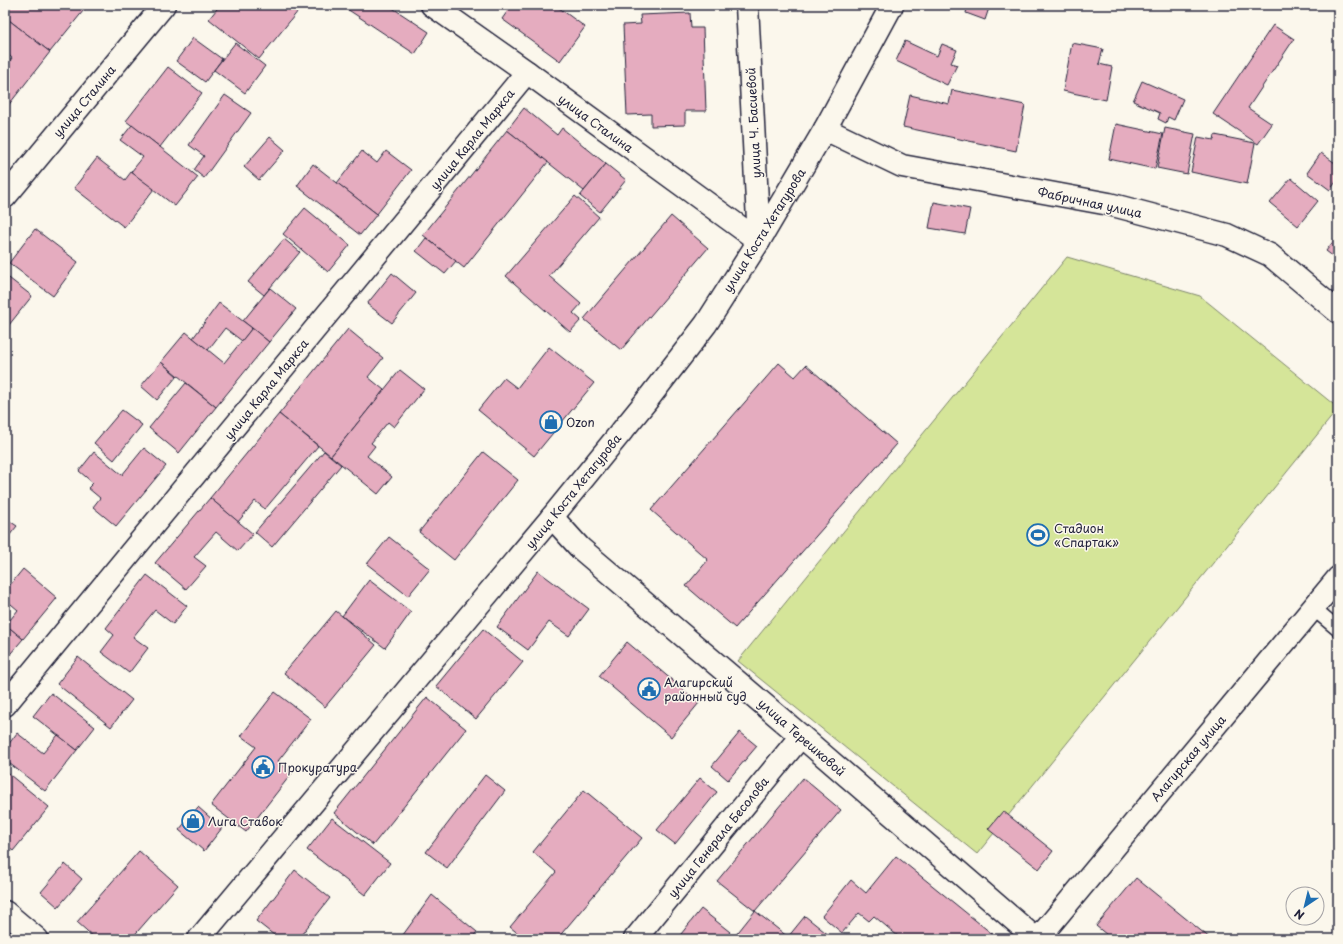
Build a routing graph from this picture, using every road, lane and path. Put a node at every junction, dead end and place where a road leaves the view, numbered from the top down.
1 (164, 5) edge
2 (432, 5) edge
3 (747, 5) edge
4 (892, 5) edge
5 (527, 72) junction
6 (825, 129) junction
7 (5, 197) edge
8 (759, 241) junction
9 (1338, 312) edge
10 (552, 517) junction
11 (1338, 578) edge
12 (1313, 608) junction
13 (1338, 629) edge
14 (5, 705) edge
15 (801, 736) junction
16 (5, 912) edge
17 (37, 939) edge
18 (199, 939) edge
19 (635, 939) edge
20 (1037, 939) edge

1 - 7 street, улица Сталина
2 - 5 street, улица Сталина
3 - 8 street, улица Ч. Басиевой
4 - 6 street, улица Коста Хетагурова
5 - 8 street, улица Сталина
5 - 14 street, улица Карла Маркса
6 - 8 street, улица Коста Хетагурова
6 - 9 street, Фабричная улица
8 - 10 street, улица Коста Хетагурова
10 - 15 street, улица Терешковой
10 - 18 street, улица Коста Хетагурова
11 - 12 street, Алагирская улица
12 - 13 lane
12 - 20 street, Алагирская улица
15 - 19 street, улица Генерала Бесолова
15 - 20 street, улица Терешковой
16 - 17 street

